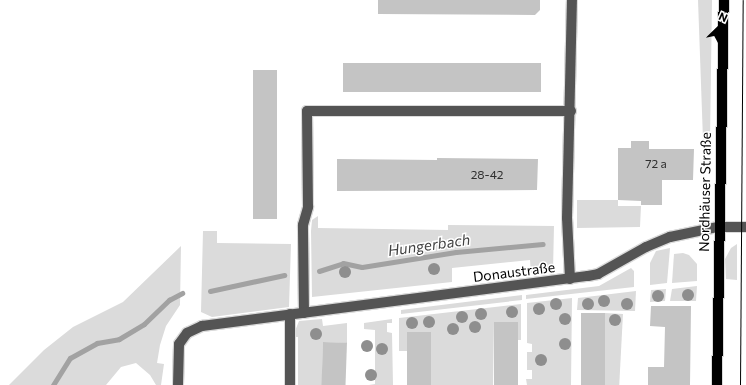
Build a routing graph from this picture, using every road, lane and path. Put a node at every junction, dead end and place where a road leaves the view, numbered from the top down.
1 (572, 0) edge
2 (724, 0) edge
3 (571, 110) junction
4 (718, 227) junction
5 (746, 227) edge
6 (570, 279) junction
7 (304, 313) junction
8 (290, 314) junction
9 (178, 385) edge
10 (290, 385) edge
11 (717, 385) edge

1 - 3 street
2 - 4 main road, Nordhäuser Straße
3 - 6 street
3 - 7 street
4 - 5 street, Donaustraße
4 - 6 street, Donaustraße
4 - 11 main road, Nordhäuser Straße
6 - 7 street, Donaustraße
7 - 8 street, Donaustraße
8 - 9 street, Donaustraße
8 - 10 street

